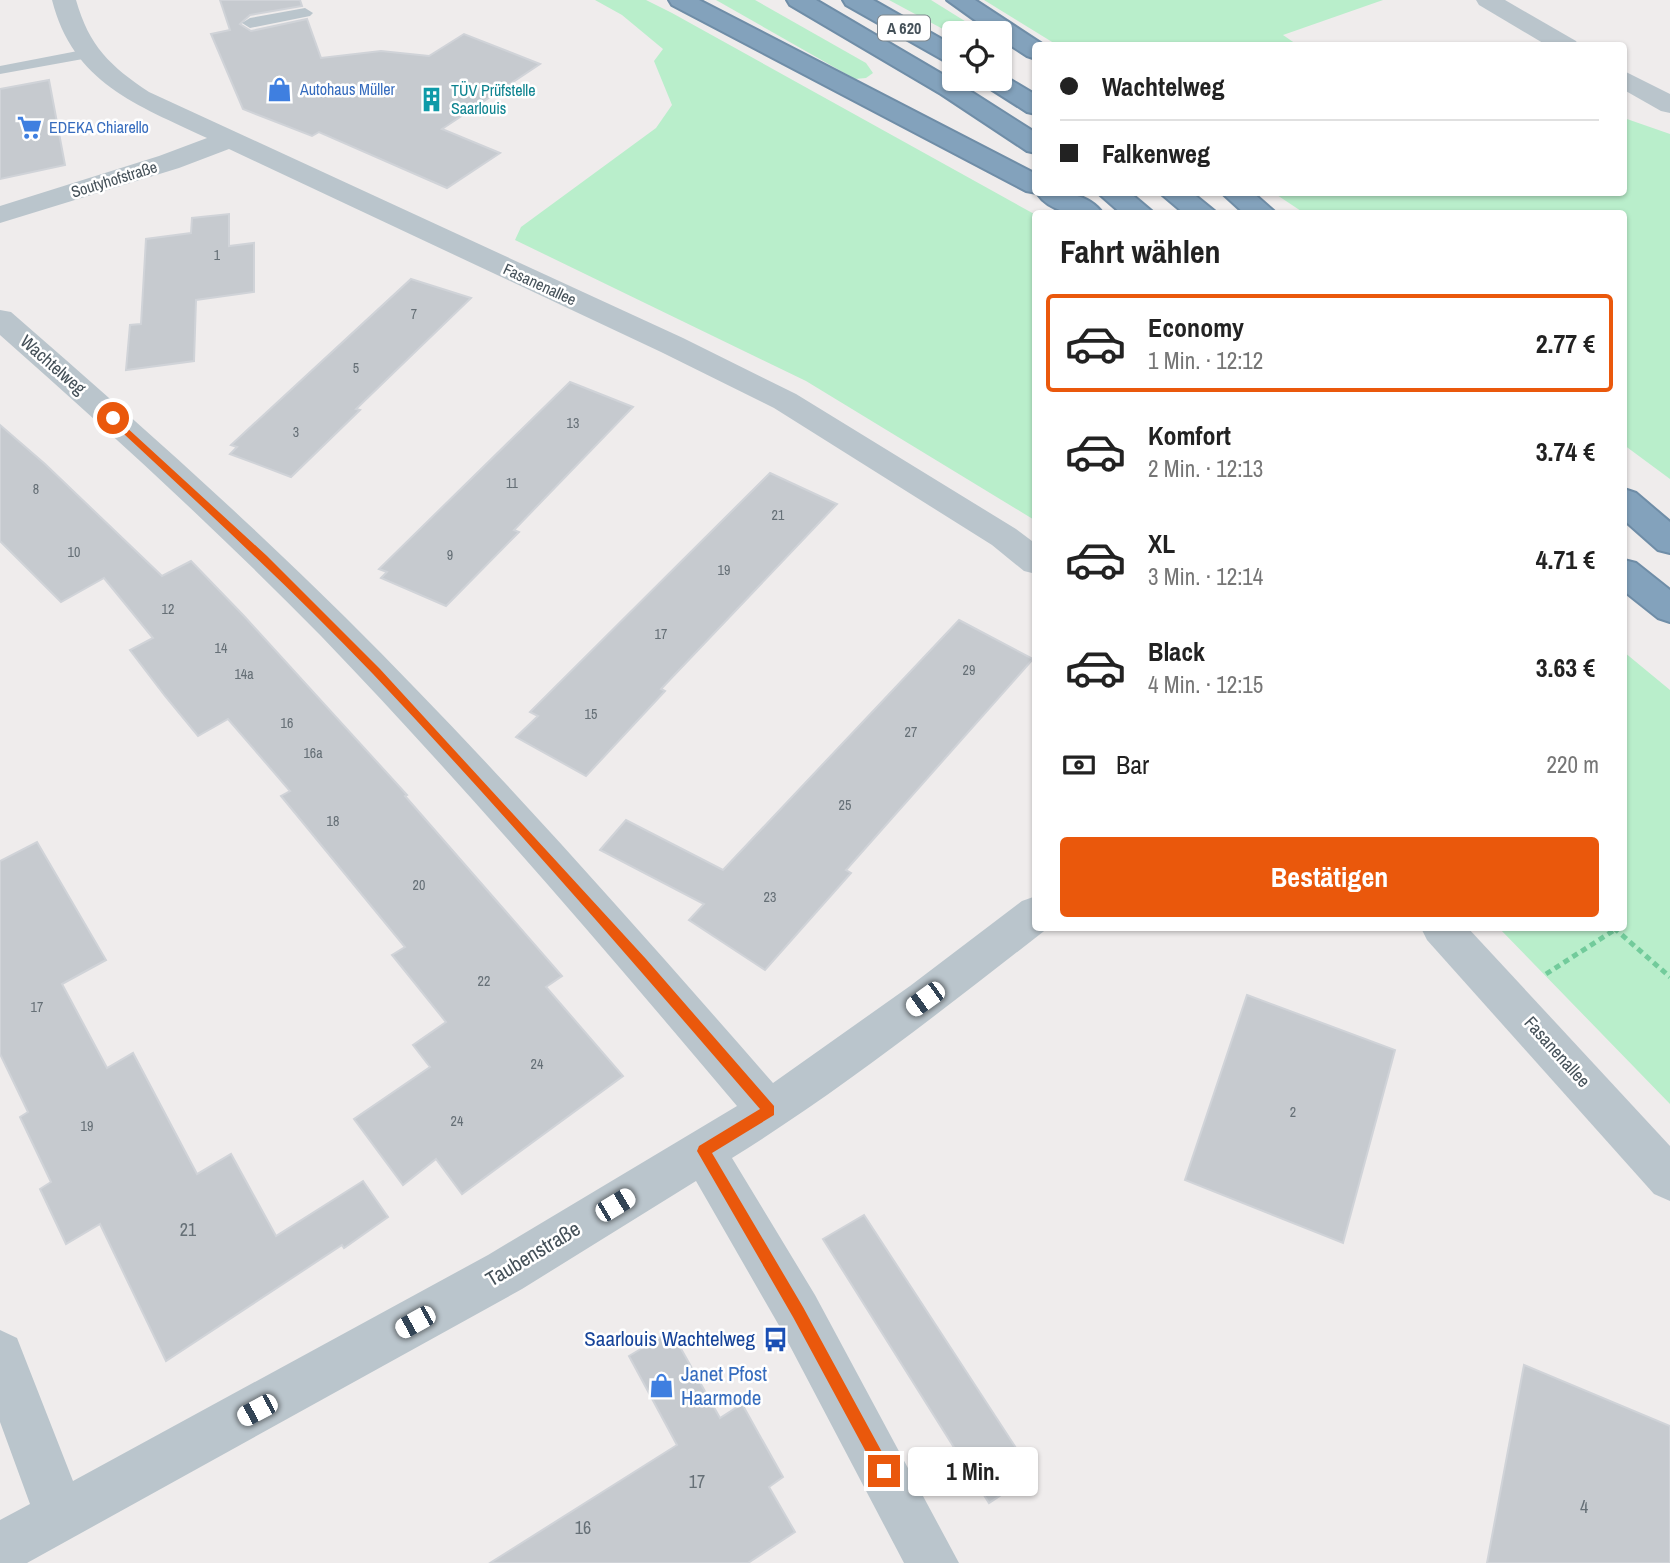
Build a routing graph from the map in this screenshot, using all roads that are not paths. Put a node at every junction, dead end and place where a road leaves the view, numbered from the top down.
1 (64, 0) edge
2 (681, 0) edge
3 (799, 0) edge
4 (855, 0) edge
5 (959, 0) edge
6 (1488, 0) edge
7 (304, 13) dead end
8 (250, 23) dead end
9 (1560, 42) edge
10 (1032, 48) edge
11 (942, 50) edge
12 (88, 54) junction
13 (5, 69) dead end
14 (1627, 81) edge
15 (1012, 91) edge
16 (1032, 104) edge
17 (1670, 106) edge
18 (227, 140) junction
19 (1032, 142) edge
20 (1032, 183) edge
21 (1057, 196) edge
22 (1116, 196) edge
23 (1178, 196) edge
24 (1239, 196) edge
25 (1082, 210) edge
26 (1135, 210) edge
27 (1198, 210) edge
28 (1259, 210) edge
29 (0, 215) edge
30 (0, 319) edge
31 (1627, 504) edge
32 (1627, 517) edge
33 (1670, 541) edge
34 (1670, 550) edge
35 (1032, 559) edge
36 (1627, 574) edge
37 (1670, 609) edge
38 (1032, 916) edge
39 (1445, 931) edge
40 (769, 1111) junction
41 (704, 1151) junction
42 (1670, 1179) edge
43 (0, 1355) edge
44 (60, 1515) junction
45 (0, 1549) edge
46 (933, 1563) edge

1 - 12 street, Fasanenallee
2 - 20 highway
3 - 19 highway, A 620
4 - 11 highway, A 620
5 - 10 highway
6 - 9 street
7 - 8 lane
12 - 13 lane
12 - 18 street, Fasanenallee
14 - 17 street
15 - 16 highway
18 - 29 street, Soutyhofstraße
18 - 35 street, Fasanenallee
21 - 25 highway
22 - 26 highway
23 - 27 highway
24 - 28 highway
30 - 40 street, Wachtelweg
31 - 33 highway
32 - 34 highway
36 - 37 highway
38 - 40 street, Taubenstraße
39 - 42 street, Fasanenallee
40 - 41 street, Taubenstraße
41 - 44 street, Taubenstraße
41 - 46 street
43 - 44 street
44 - 45 street, Taubenstraße

